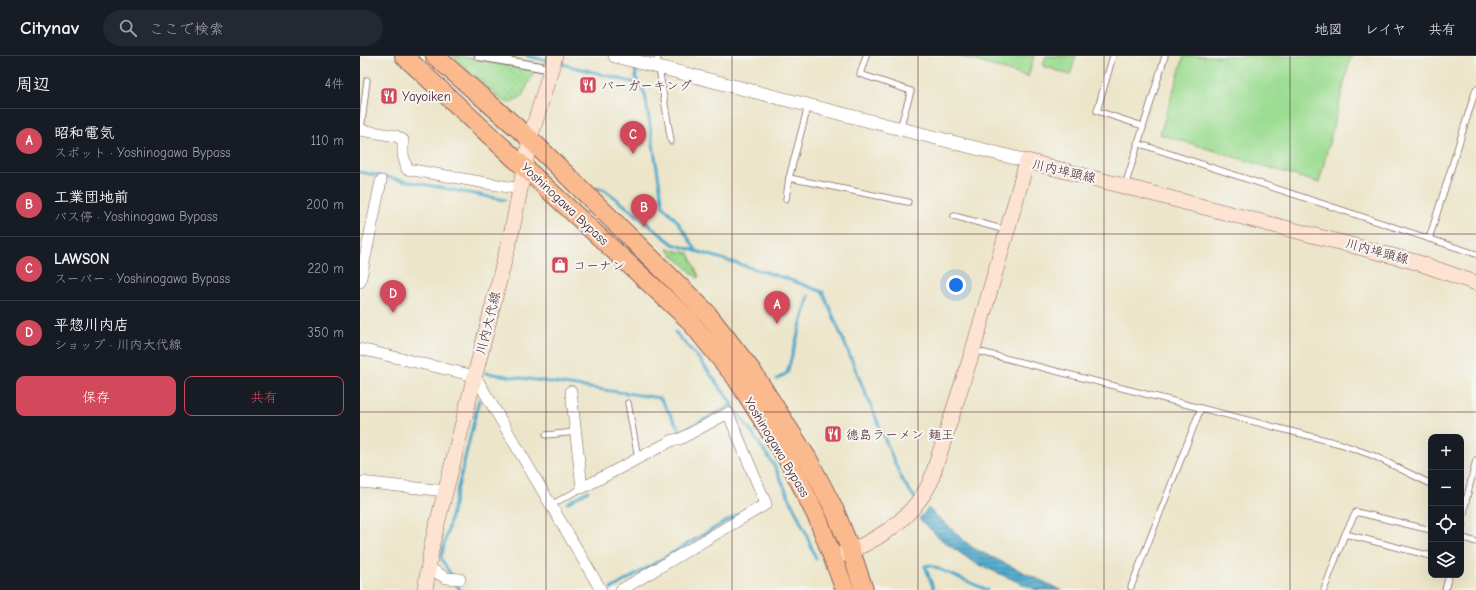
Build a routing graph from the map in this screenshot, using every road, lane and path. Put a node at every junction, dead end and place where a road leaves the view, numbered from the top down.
1 (404, 56) edge
2 (436, 56) edge
3 (478, 56) edge
4 (866, 56) edge
5 (1113, 56) edge
6 (1165, 56) edge
7 (620, 57) edge
8 (654, 62) edge
9 (550, 63) edge
10 (367, 80) dead end
11 (1476, 89) edge
12 (808, 104) junction
13 (1143, 126) junction
14 (900, 128) junction
15 (361, 130) edge
16 (530, 139) junction
17 (672, 141) dead end
18 (1137, 143) junction
19 (1027, 161) junction
20 (525, 167) junction
21 (789, 178) junction
22 (381, 181) dead end
23 (1125, 186) junction
24 (520, 189) junction
25 (786, 199) dead end
26 (908, 202) dead end
27 (954, 216) dead end
28 (1007, 230) junction
29 (1429, 239) junction
30 (1476, 254) edge
31 (360, 282) edge
32 (1476, 283) edge
33 (360, 348) edge
34 (973, 350) junction
35 (475, 376) junction
36 (571, 391) dead end
37 (628, 403) dead end
38 (1200, 408) junction
39 (576, 432) junction
40 (546, 435) dead end
41 (638, 458) junction
42 (1476, 460) edge
43 (360, 482) edge
44 (1428, 483) edge
45 (582, 488) junction
46 (446, 491) junction
47 (1464, 500) edge
48 (551, 505) junction
49 (1428, 529) edge
50 (1345, 534) junction
51 (1464, 538) edge
52 (1476, 542) edge
53 (852, 551) junction
54 (1428, 555) edge
55 (833, 558) junction
56 (429, 568) junction
57 (1448, 578) edge
58 (460, 579) dead end
59 (1130, 587) dead end
60 (425, 590) edge
61 (601, 590) edge
62 (621, 590) edge
63 (845, 590) edge
64 (864, 590) edge
65 (1324, 590) edge
66 (1445, 590) edge

1 - 20 highway, Yoshinogawa Bypass
2 - 16 highway, Yoshinogawa Bypass
3 - 9 street
4 - 14 lane
5 - 13 lane
6 - 13 lane
7 - 8 street
8 - 12 street
8 - 17 lane
9 - 16 main road, 川内大代線
10 - 15 lane
11 - 29 lane
12 - 14 street
12 - 21 lane
13 - 18 lane
14 - 19 street
15 - 24 street
16 - 20 main road, 川内大代線
16 - 53 highway, Yoshinogawa Bypass
18 - 23 lane
18 - 29 lane
19 - 23 main road, 川内埠頭線
19 - 28 main road, 川内埠頭線
20 - 24 main road, 川内大代線
20 - 55 highway, Yoshinogawa Bypass
21 - 25 lane
21 - 26 lane
22 - 31 street
23 - 32 main road, 川内埠頭線
24 - 35 main road, 川内大代線
27 - 28 lane
28 - 34 main road, 川内埠頭線
29 - 30 lane
33 - 35 street
34 - 38 lane
34 - 53 main road, 川内埠頭線
35 - 46 main road, 川内大代線
35 - 48 street
36 - 39 street
37 - 41 lane
38 - 44 lane
38 - 59 lane
39 - 40 lane
39 - 45 street
41 - 45 street
41 - 62 street
42 - 47 lane
43 - 46 street
45 - 48 lane
46 - 56 main road, 川内大代線
48 - 61 street
49 - 50 lane
50 - 54 lane
50 - 65 lane
51 - 52 lane
53 - 55 main road, 川内埠頭線
53 - 64 highway, Yoshinogawa Bypass
55 - 63 highway, Yoshinogawa Bypass
56 - 58 street
56 - 60 main road, 川内大代線
57 - 66 lane

